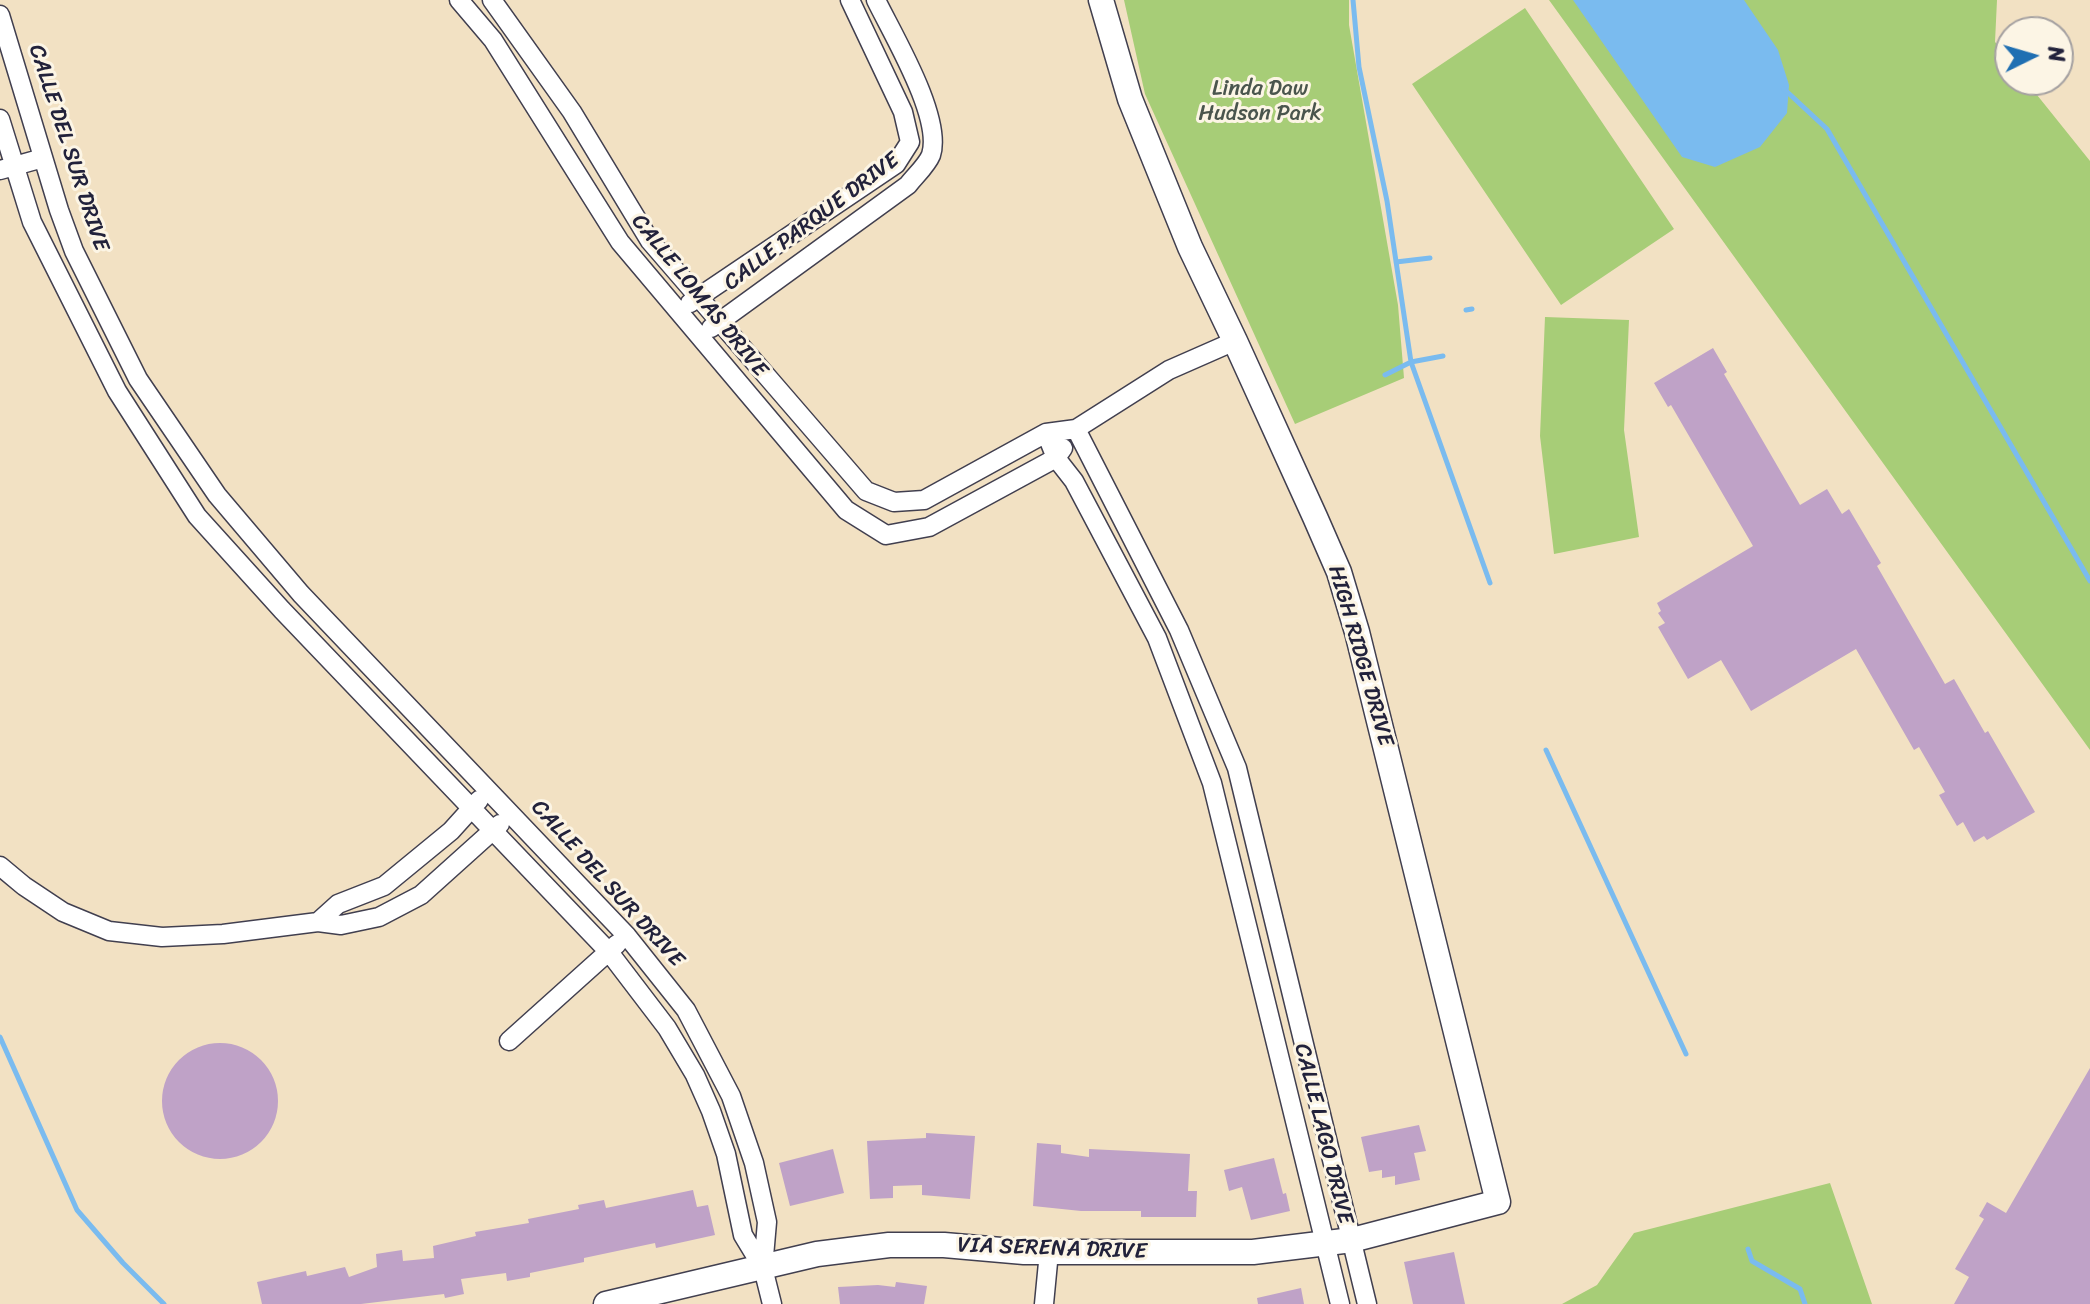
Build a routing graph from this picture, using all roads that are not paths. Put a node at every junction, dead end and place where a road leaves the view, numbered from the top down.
1 (459, 0) edge
2 (492, 0) edge
3 (850, 0) edge
4 (876, 0) edge
5 (1101, 0) edge
6 (0, 15) edge
7 (513, 30) junction
8 (493, 40) junction
9 (0, 119) edge
10 (910, 142) junction
11 (932, 143) junction
12 (43, 158) junction
13 (7, 168) edge
14 (699, 297) junction
15 (678, 311) junction
16 (720, 322) junction
17 (699, 337) junction
18 (1235, 341) junction
19 (138, 379) junction
20 (117, 391) junction
21 (1076, 429) junction
22 (1046, 433) junction
23 (819, 436) junction
24 (800, 455) junction
25 (1056, 458) junction
26 (894, 502) junction
27 (886, 535) junction
28 (301, 594) junction
29 (282, 610) junction
30 (1204, 688) junction
31 (1180, 697) junction
32 (488, 791) junction
33 (471, 809) junction
34 (510, 814) junction
35 (493, 831) junction
36 (0, 866) edge
37 (369, 892) junction
38 (379, 917) junction
39 (318, 922) junction
40 (627, 936) junction
41 (609, 952) junction
42 (1286, 970) junction
43 (1260, 976) junction
44 (509, 1041) dead end
45 (1498, 1202) joint
46 (1352, 1240) junction
47 (1326, 1244) junction
48 (1049, 1252) junction
49 (763, 1268) junction
50 (606, 1304) edge
51 (772, 1304) edge
52 (1044, 1304) edge
53 (1340, 1304) edge
54 (1367, 1304) edge

1 - 8 street, CALLE LOMAS DRIVE
2 - 7 street, CALLE LOMAS DRIVE
3 - 10 street, CALLE PARQUE DRIVE
4 - 11 street
5 - 18 street, HIGH RIDGE DRIVE
6 - 12 street, CALLE DEL SUR DRIVE
7 - 8 street
7 - 14 street, CALLE LOMAS DRIVE
8 - 15 street, CALLE LOMAS DRIVE
9 - 13 street, CALLE DEL SUR DRIVE
10 - 11 street
10 - 14 street, CALLE PARQUE DRIVE
11 - 16 street, CALLE PARQUE DRIVE
12 - 13 street
12 - 19 street, CALLE DEL SUR DRIVE
13 - 20 street, CALLE DEL SUR DRIVE
14 - 15 street, CALLE PARQUE DRIVE
14 - 16 street, CALLE LOMAS DRIVE
15 - 17 street, CALLE LOMAS DRIVE
16 - 17 street, CALLE PARQUE DRIVE
16 - 23 street, CALLE LOMAS DRIVE
17 - 24 street, CALLE LOMAS DRIVE
18 - 21 street
18 - 45 street, HIGH RIDGE DRIVE
19 - 20 street
19 - 28 street, CALLE DEL SUR DRIVE
20 - 29 street, CALLE DEL SUR DRIVE
21 - 22 street
21 - 25 street
21 - 30 street, CALLE LAGO DRIVE
22 - 25 street, CALLE LAGO DRIVE
22 - 26 street
23 - 24 street
23 - 26 street, CALLE LOMAS DRIVE
24 - 27 street, CALLE LOMAS DRIVE
25 - 27 street
25 - 31 street, CALLE LAGO DRIVE
26 - 27 street
28 - 29 street
28 - 32 street, CALLE DEL SUR DRIVE
29 - 33 street, CALLE DEL SUR DRIVE
30 - 31 street
30 - 42 street, CALLE LAGO DRIVE
31 - 43 street, CALLE LAGO DRIVE
32 - 33 street
32 - 34 street, CALLE DEL SUR DRIVE
33 - 35 street, CALLE DEL SUR DRIVE
33 - 37 street
34 - 35 street
34 - 40 street, CALLE DEL SUR DRIVE
35 - 38 street
35 - 41 street, CALLE DEL SUR DRIVE
36 - 39 street
37 - 38 street
37 - 39 street
38 - 39 street
40 - 41 street
40 - 49 street, CALLE DEL SUR DRIVE
41 - 44 street
41 - 49 street, CALLE DEL SUR DRIVE
42 - 43 street
42 - 46 street, CALLE LAGO DRIVE
43 - 47 street, CALLE LAGO DRIVE
45 - 46 street, VIA SERENA DRIVE
46 - 47 street, VIA SERENA DRIVE
46 - 54 street, CALLE LAGO DRIVE
47 - 48 street, VIA SERENA DRIVE
47 - 53 street, CALLE LAGO DRIVE
48 - 49 street, VIA SERENA DRIVE
48 - 52 street
49 - 50 street, VIA SERENA DRIVE
49 - 51 street, CALLE DEL SUR DRIVE

